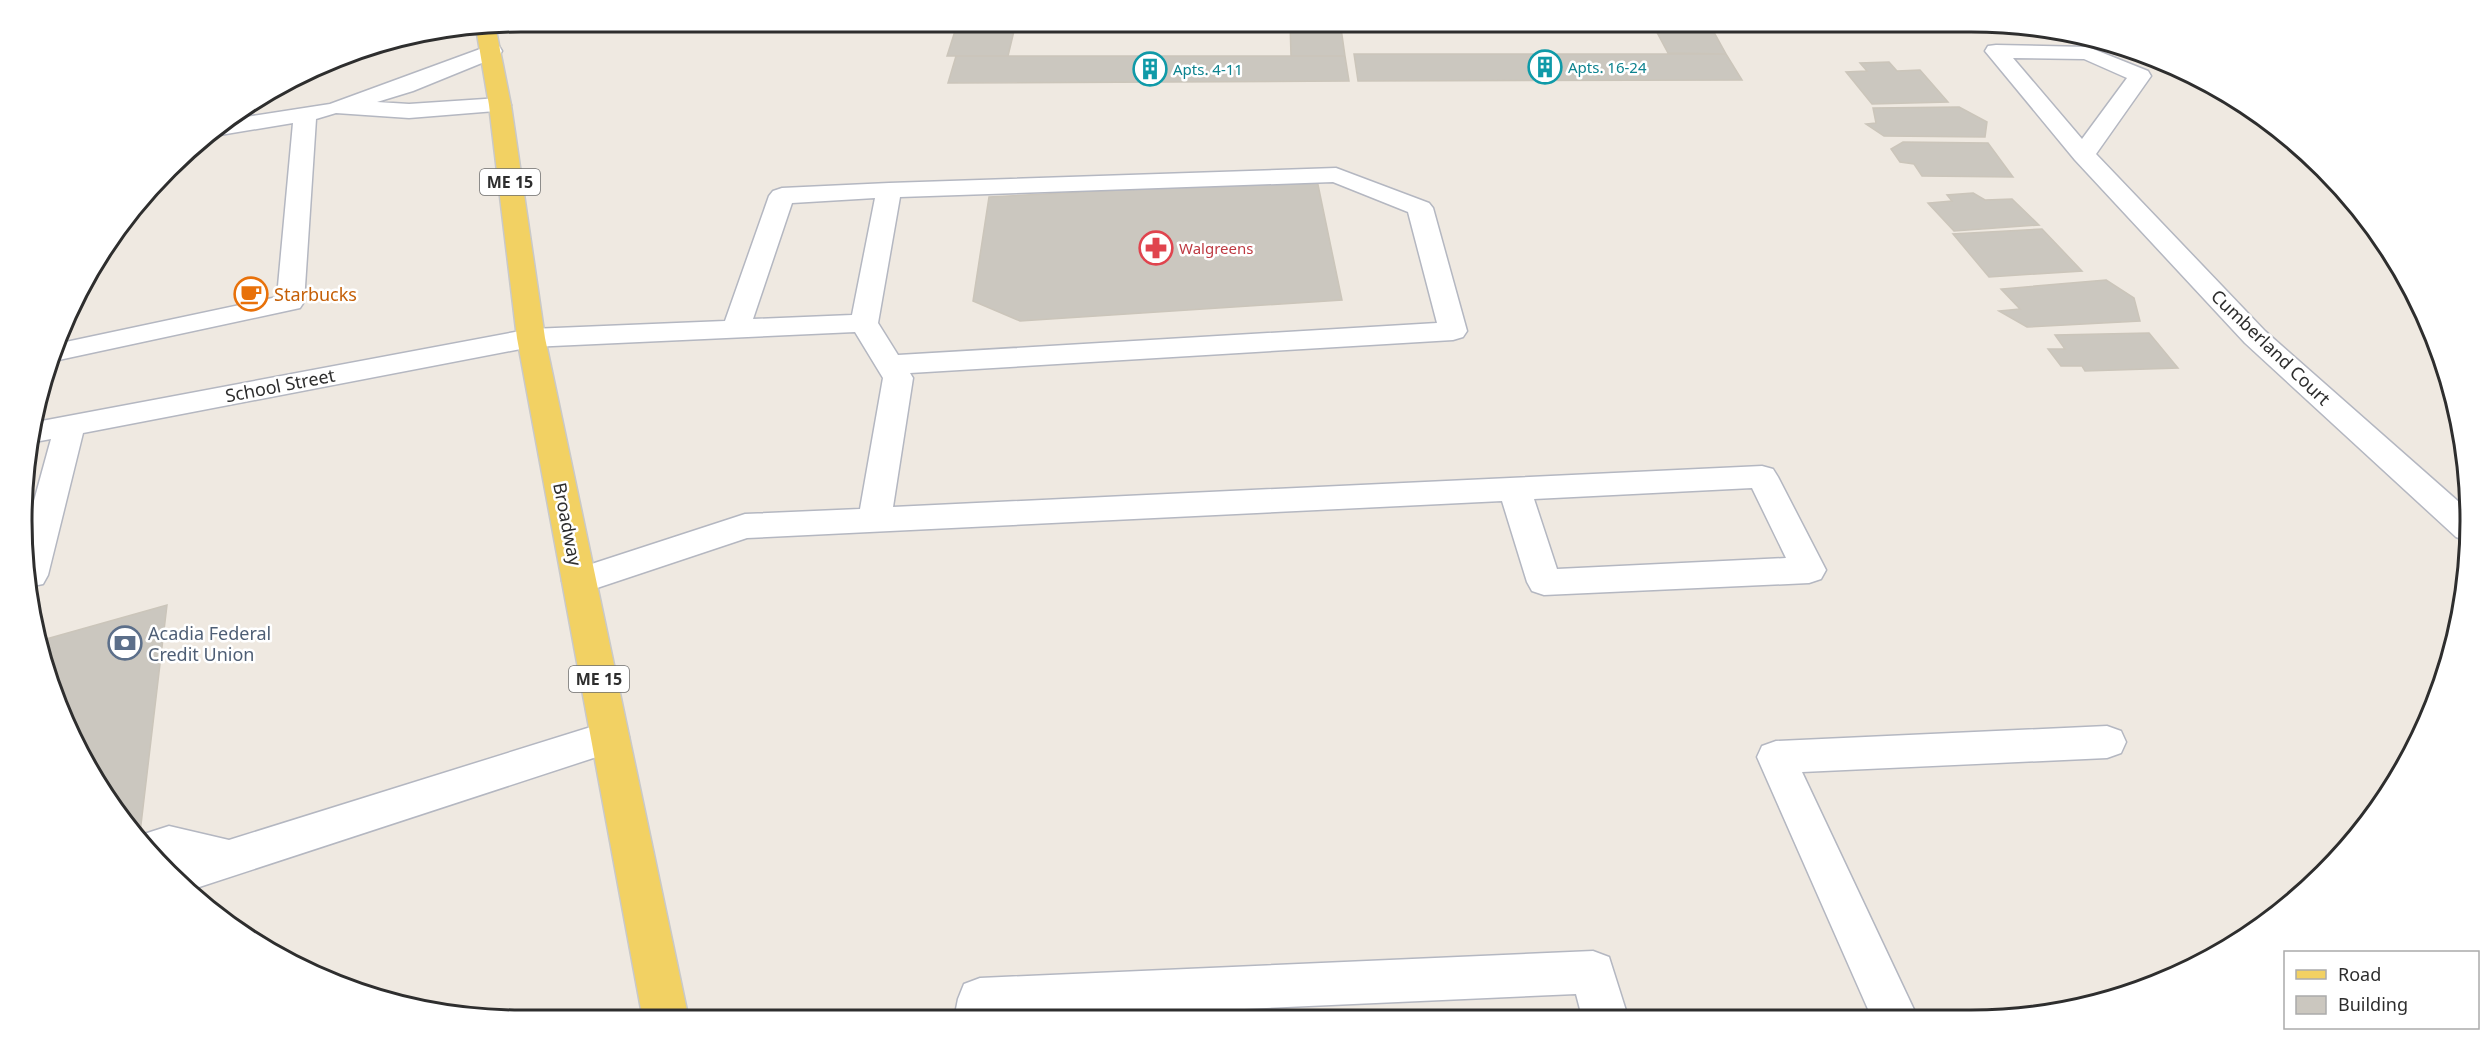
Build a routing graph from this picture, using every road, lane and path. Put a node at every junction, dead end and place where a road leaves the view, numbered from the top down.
1 (489, 39) edge
2 (500, 105) junction
3 (340, 107) junction
4 (306, 114) junction
5 (233, 126) edge
6 (2083, 155) junction
7 (889, 190) junction
8 (864, 323) junction
9 (736, 329) junction
10 (531, 338) junction
11 (61, 352) edge
12 (889, 365) junction
13 (70, 425) junction
14 (40, 431) edge
15 (1514, 488) junction
16 (874, 519) junction
17 (2460, 523) edge
18 (34, 563) edge
19 (579, 581) junction
20 (610, 737) junction
21 (2107, 742) dead end
22 (157, 848) edge
23 (231, 859) junction
24 (183, 874) edge
25 (664, 1010) edge
26 (978, 1010) edge
27 (1603, 1010) edge
28 (1891, 1010) edge

1 - 2 main road, Broadway / ME 15
1 - 3 street
2 - 3 street
2 - 10 main road, Broadway / ME 15
3 - 4 street
4 - 5 street
4 - 11 street
6 - 6 street, Cumberland Court
6 - 17 street, Cumberland Court
7 - 8 street
7 - 9 street
7 - 12 street
8 - 9 street, School Street
8 - 12 street
9 - 10 street, School Street
10 - 13 street, School Street
10 - 19 main road, Broadway / ME 15
12 - 16 street
13 - 14 street, School Street
13 - 18 street
15 - 15 street
15 - 16 street
16 - 19 street
19 - 20 main road, Broadway / ME 15
20 - 23 street
20 - 25 main road, Broadway / ME 15
21 - 28 street
22 - 23 street
23 - 24 street
26 - 27 street

